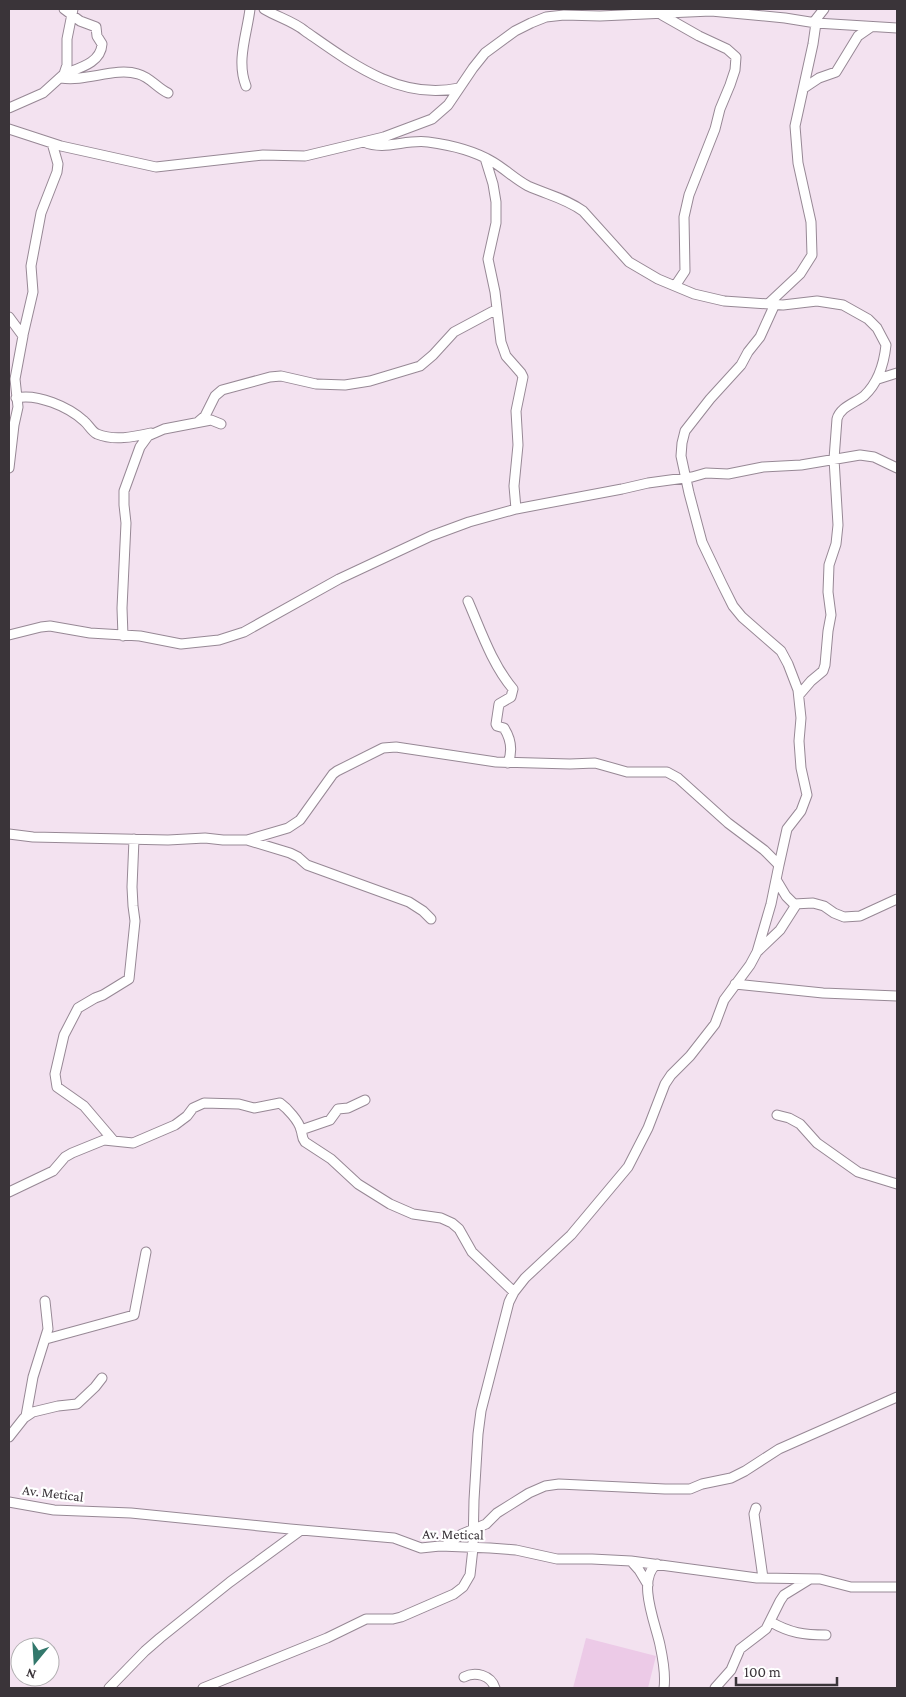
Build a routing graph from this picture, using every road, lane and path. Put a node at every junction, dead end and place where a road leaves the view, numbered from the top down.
1 (64, 9) edge
2 (250, 9) edge
3 (264, 9) edge
4 (608, 9) edge
5 (749, 9) edge
6 (824, 9) edge
7 (656, 11) edge
8 (737, 11) edge
9 (72, 12) edge
10 (600, 16) junction
11 (758, 16) junction
12 (814, 23) junction
13 (872, 26) junction
14 (897, 28) edge
15 (63, 76) junction
16 (246, 86) dead end
17 (459, 88) junction
18 (804, 88) junction
19 (168, 93) dead end
20 (9, 108) edge
21 (9, 129) edge
22 (364, 142) junction
23 (52, 144) junction
24 (486, 158) junction
25 (675, 286) junction
26 (772, 304) junction
27 (497, 308) junction
28 (9, 317) edge
29 (22, 335) junction
30 (897, 373) edge
31 (878, 379) junction
32 (16, 398) junction
33 (198, 422) junction
34 (221, 424) dead end
35 (155, 432) junction
36 (834, 459) junction
37 (9, 468) edge
38 (897, 468) edge
39 (685, 478) junction
40 (516, 509) junction
41 (468, 601) dead end
42 (9, 636) edge
43 (124, 636) junction
44 (799, 695) junction
45 (508, 762) junction
46 (9, 834) edge
47 (134, 839) junction
48 (247, 840) junction
49 (779, 865) junction
50 (777, 881) junction
51 (897, 899) edge
52 (796, 905) junction
53 (431, 919) dead end
54 (757, 952) junction
55 (735, 984) junction
56 (897, 996) edge
57 (365, 1100) dead end
58 (777, 1115) dead end
59 (301, 1130) junction
60 (113, 1140) junction
61 (897, 1184) edge
62 (9, 1192) edge
63 (146, 1252) dead end
64 (514, 1292) junction
65 (45, 1301) dead end
66 (46, 1339) junction
67 (102, 1378) dead end
68 (897, 1397) edge
69 (26, 1416) junction
70 (9, 1437) edge
71 (9, 1502) edge
72 (756, 1508) dead end
73 (301, 1530) junction
74 (474, 1530) junction
75 (445, 1546) junction
76 (474, 1548) junction
77 (631, 1561) junction
78 (657, 1564) junction
79 (783, 1577) junction
80 (763, 1578) junction
81 (810, 1579) junction
82 (648, 1585) junction
83 (897, 1587) edge
84 (784, 1592) junction
85 (771, 1622) junction
86 (826, 1636) dead end
87 (464, 1677) dead end
88 (109, 1688) edge
89 (203, 1688) edge
90 (495, 1688) edge
91 (664, 1688) edge
92 (716, 1688) edge

1 - 9 street
2 - 16 street
3 - 17 street
4 - 10 street
5 - 11 street
6 - 12 street
7 - 8 street
7 - 10 street
7 - 25 street
8 - 11 street
9 - 15 street
9 - 15 street
10 - 17 street
11 - 12 street
12 - 13 street
12 - 18 street
13 - 14 street
13 - 18 street
15 - 19 street
15 - 20 street
17 - 22 street
18 - 26 street
21 - 23 street
22 - 23 street
22 - 24 street
23 - 29 street
24 - 25 street
24 - 27 street
25 - 26 street
26 - 31 street
26 - 39 street
27 - 33 street
27 - 40 street
28 - 29 street
29 - 32 street
30 - 31 street
31 - 36 street
32 - 35 street
32 - 37 street
33 - 34 street
33 - 35 street
35 - 43 street
36 - 38 street
36 - 39 street
36 - 44 street
39 - 40 street
39 - 44 street
40 - 43 street
41 - 45 street
42 - 43 street
44 - 49 street
45 - 48 street
45 - 49 street
46 - 47 street
47 - 48 street
47 - 60 street
48 - 53 street
49 - 50 street
50 - 52 street
50 - 54 street
51 - 52 street
52 - 54 street
54 - 55 street
55 - 56 street
55 - 64 street
57 - 59 street
58 - 61 street
59 - 60 street
59 - 64 street
60 - 62 street
63 - 66 street
64 - 74 street
65 - 66 street
66 - 69 street
67 - 69 street
68 - 74 street
69 - 70 street
71 - 73 street, Av. Metical
72 - 80 street
73 - 75 street, Av. Metical
73 - 88 street
74 - 75 street
74 - 76 street
75 - 76 street, Av. Metical
76 - 77 street, Av. Metical
76 - 89 street
77 - 78 street, Av. Metical
77 - 82 street
78 - 80 street, Av. Metical
78 - 82 street
79 - 80 street, Av. Metical
79 - 81 street, Av. Metical
79 - 84 street
81 - 83 street, Av. Metical
81 - 84 street
82 - 91 street
84 - 85 street
85 - 86 street
85 - 92 street
87 - 90 street

